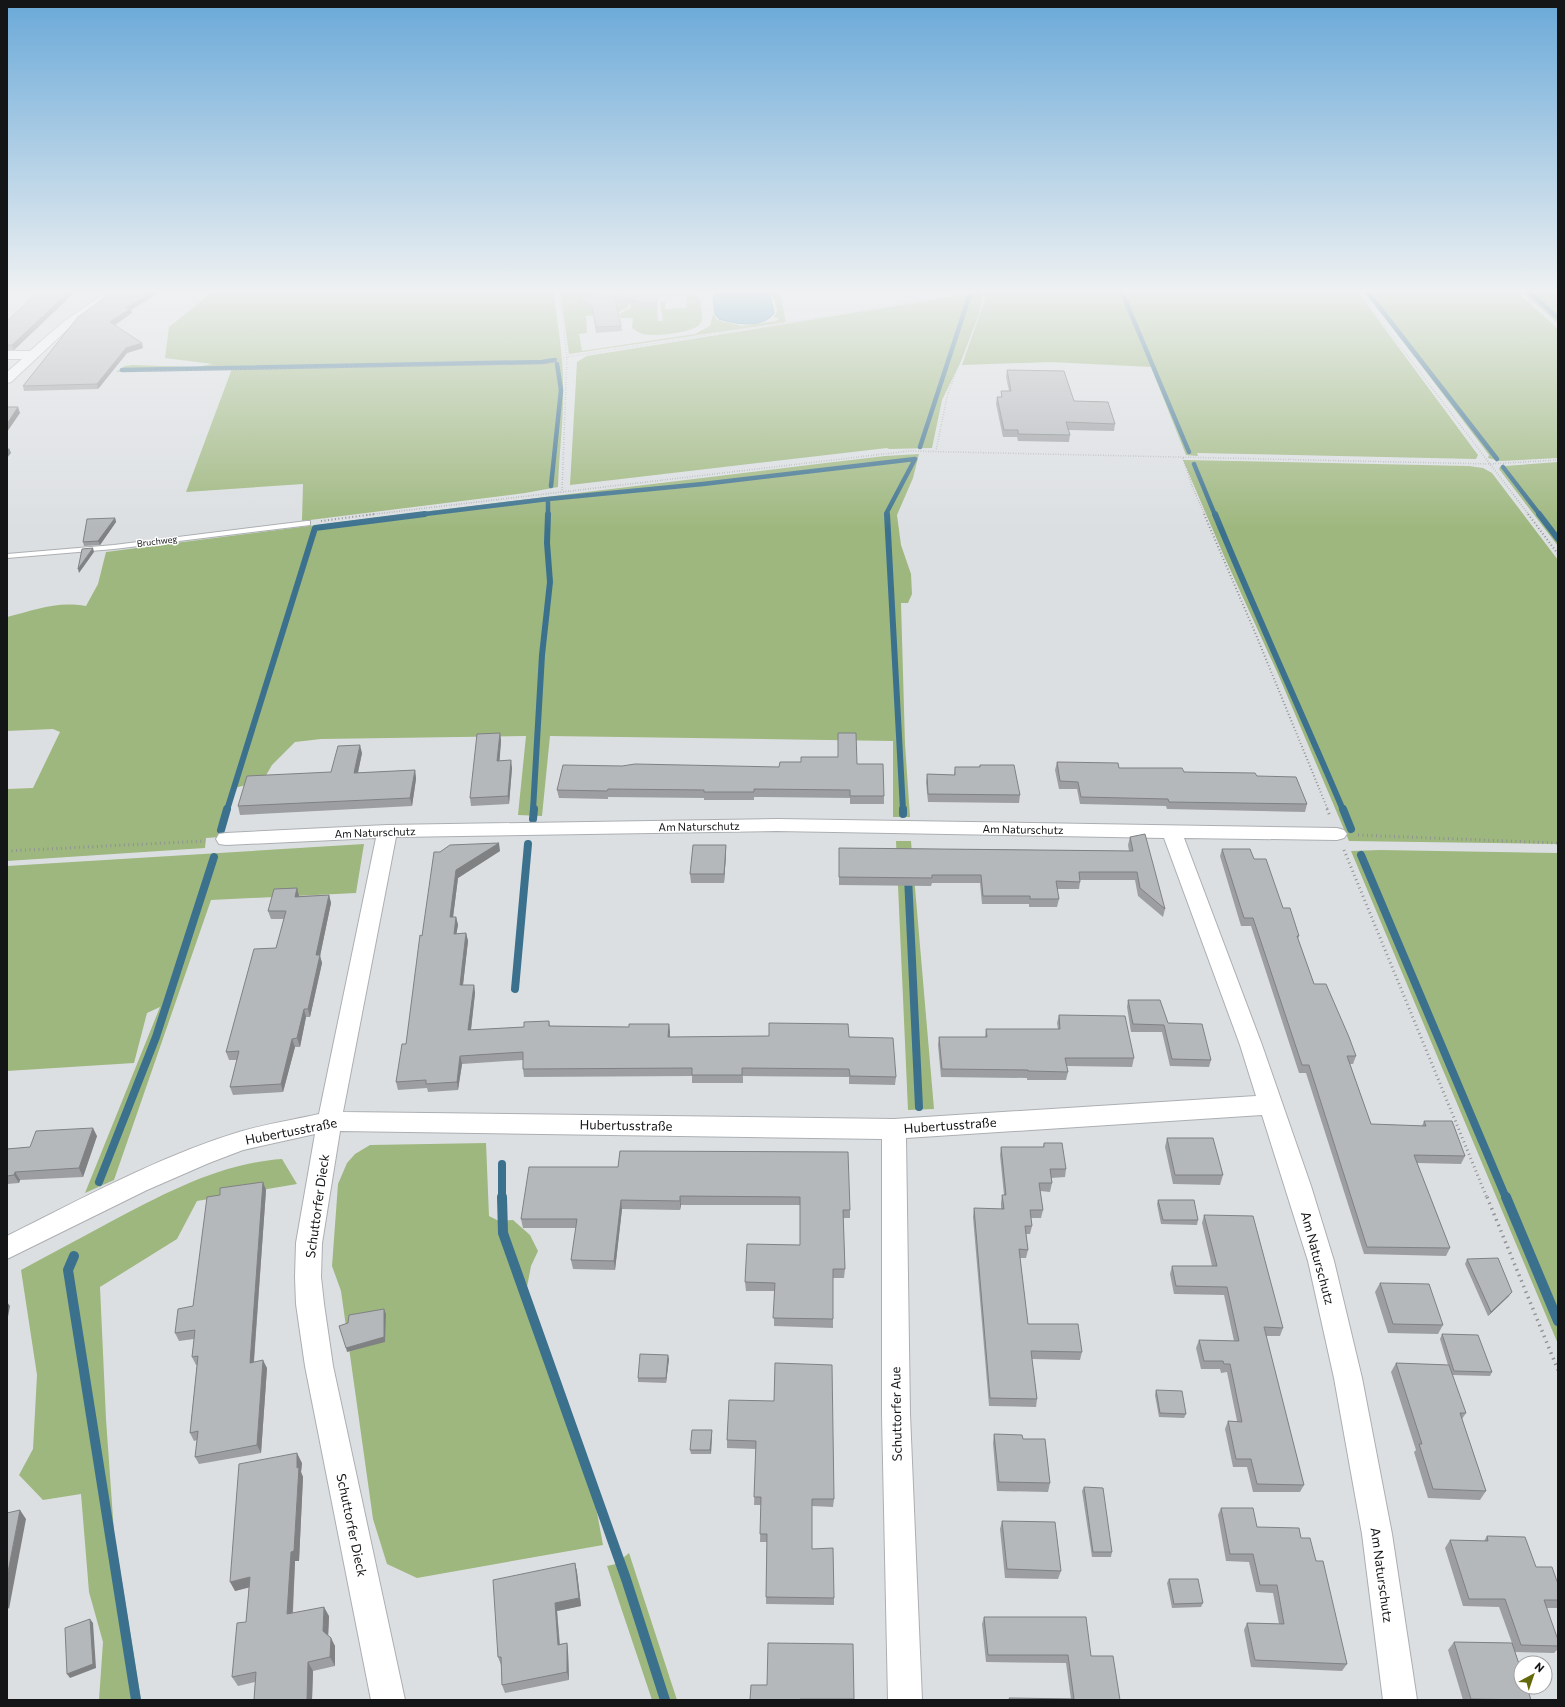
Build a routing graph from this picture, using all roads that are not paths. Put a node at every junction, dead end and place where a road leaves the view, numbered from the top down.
1 (17, 370) edge
2 (7, 379) edge
3 (306, 523) road end
4 (7, 556) edge
5 (387, 831) junction
6 (1172, 832) junction
7 (1337, 834) road end
8 (226, 839) road end
9 (1270, 1105) junction
10 (331, 1121) junction
11 (894, 1129) junction
12 (7, 1248) edge
13 (388, 1700) edge
14 (905, 1700) edge
15 (1400, 1700) edge

1 - 2 street
3 - 4 lane, Bruchweg
5 - 6 street, Am Naturschutz
5 - 8 street, Am Naturschutz
5 - 10 street, Schuttorfer Dieck
6 - 7 street, Am Naturschutz
6 - 9 street, Am Naturschutz
9 - 11 street, Hubertusstraße
9 - 15 street, Am Naturschutz
10 - 11 street, Hubertusstraße
10 - 12 street, Hubertusstraße
10 - 13 street, Schuttorfer Dieck
11 - 14 street, Schuttorfer Aue

